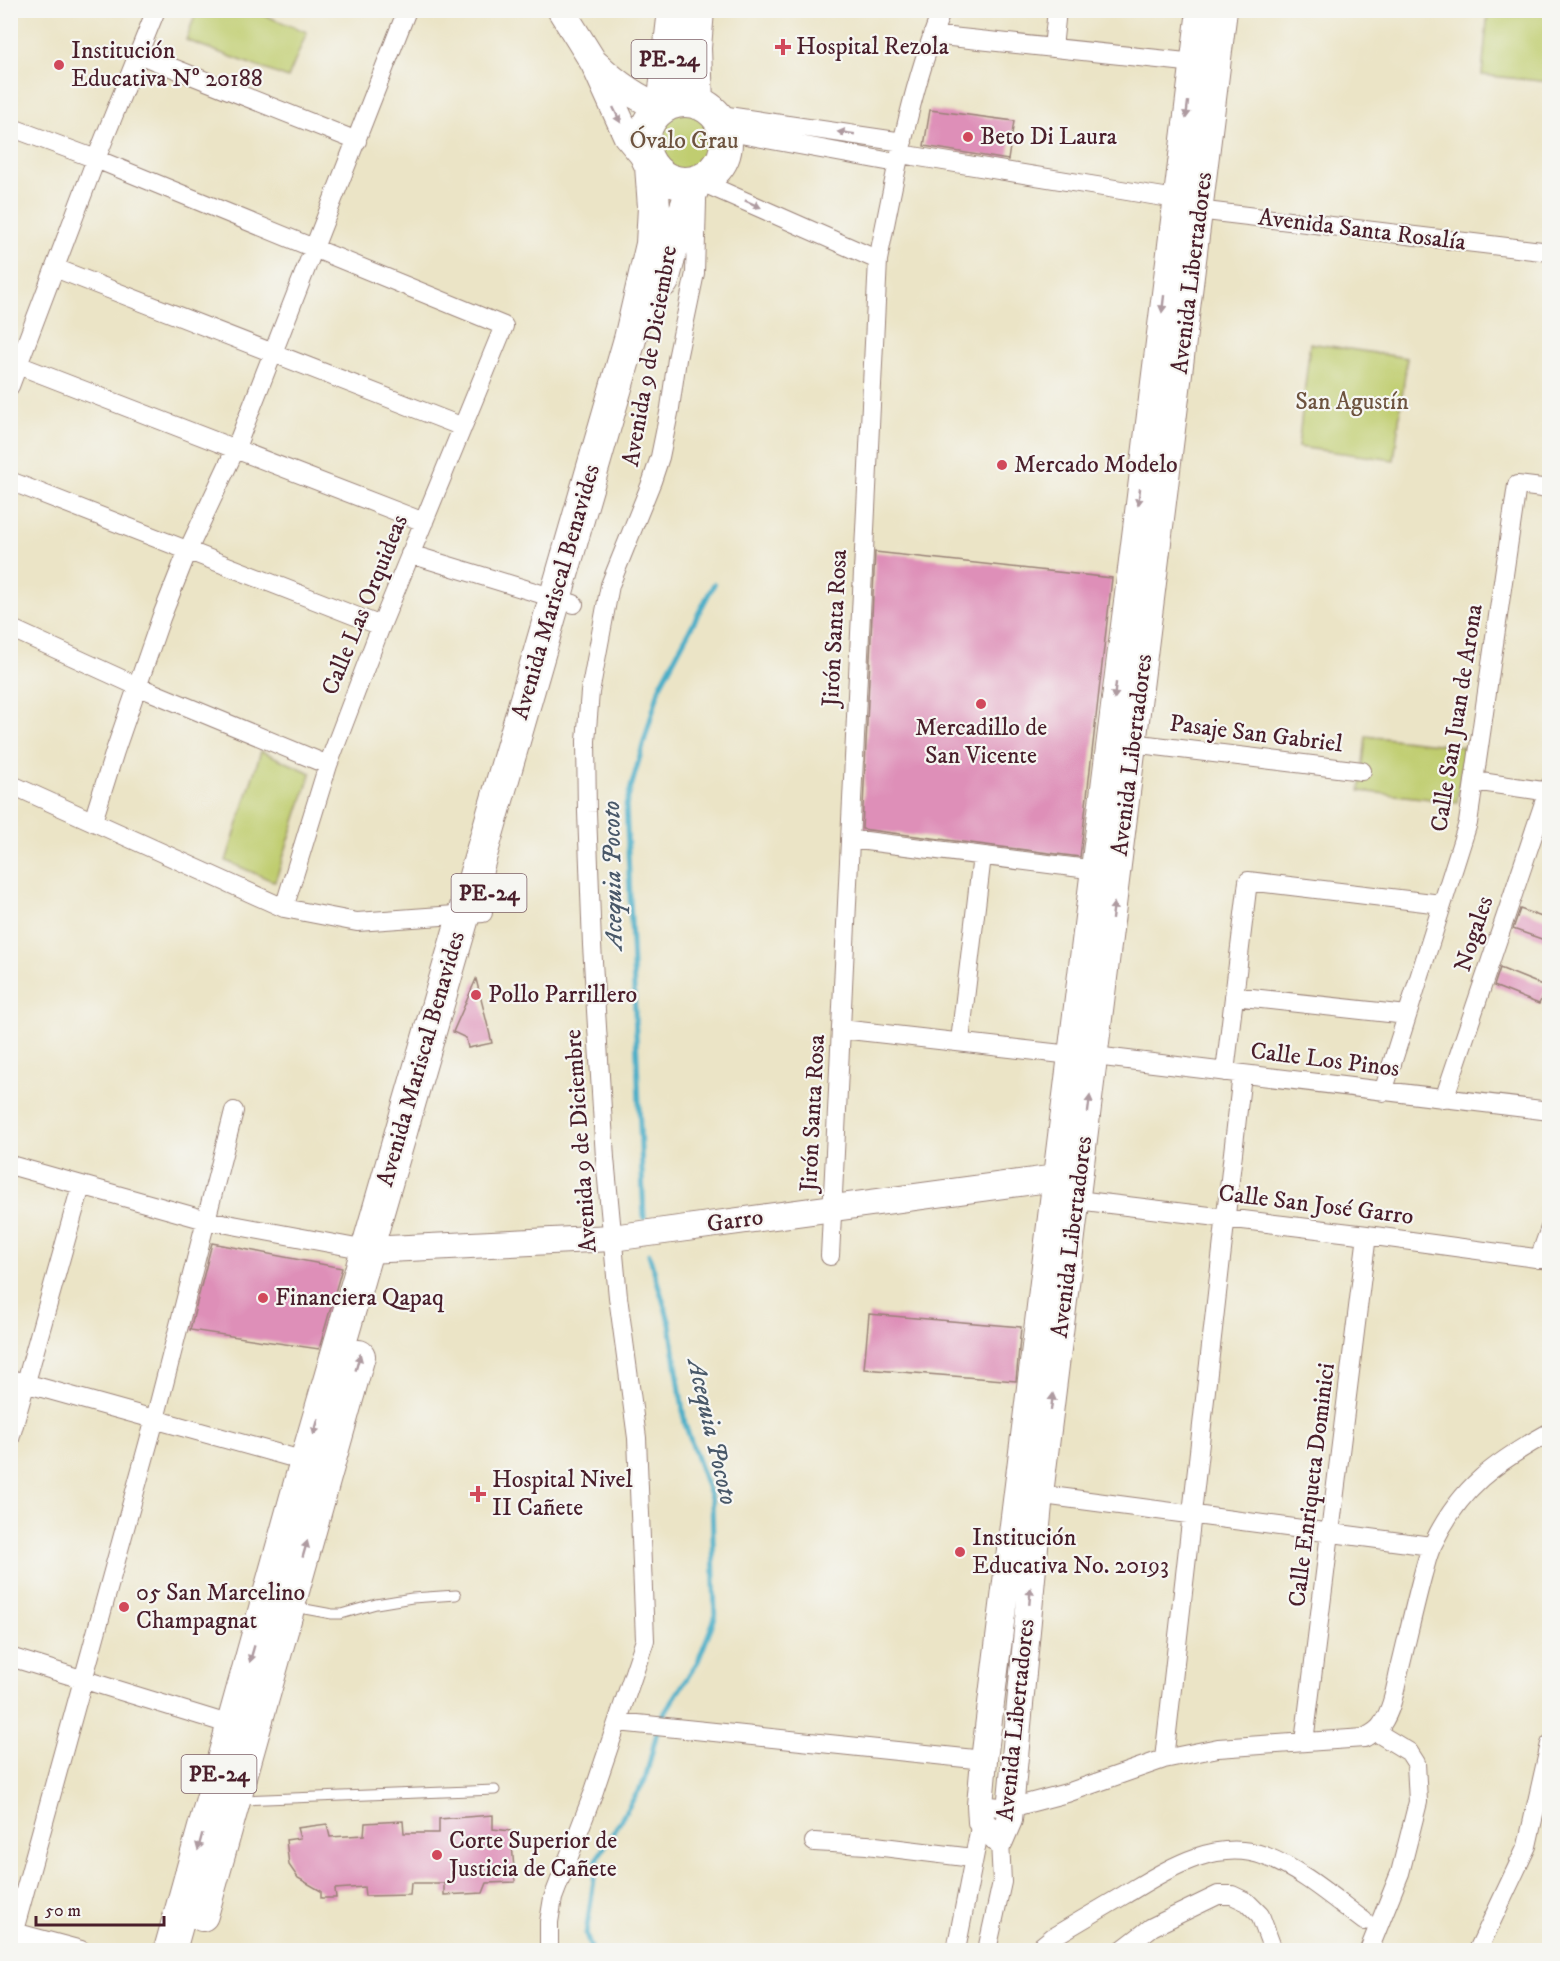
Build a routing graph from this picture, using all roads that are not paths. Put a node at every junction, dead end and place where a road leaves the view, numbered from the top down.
1 (156, 10) edge
2 (406, 10) edge
3 (561, 10) edge
4 (674, 10) edge
5 (698, 10) edge
6 (942, 10) edge
7 (1057, 10) edge
8 (1200, 10) edge
9 (1224, 10) edge
10 (932, 35) junction
11 (1053, 48) junction
12 (138, 54) junction
13 (594, 63) junction
14 (1205, 64) junction
15 (662, 108) junction
16 (712, 116) junction
17 (10, 127) edge
18 (357, 141) junction
19 (901, 153) junction
20 (96, 159) junction
21 (650, 164) junction
22 (697, 181) junction
23 (1184, 205) junction
24 (314, 248) junction
25 (1550, 252) edge
26 (878, 260) junction
27 (55, 268) junction
28 (273, 353) junction
29 (18, 365) junction
30 (10, 386) edge
31 (463, 427) junction
32 (235, 450) junction
33 (10, 481) edge
34 (1550, 489) edge
35 (424, 522) junction
36 (188, 550) junction
37 (410, 554) junction
38 (564, 601) junction
39 (381, 626) junction
40 (10, 628) edge
41 (137, 686) junction
42 (1121, 742) junction
43 (328, 765) junction
44 (1362, 771) dead end
45 (1474, 780) junction
46 (10, 784) edge
47 (1549, 789) edge
48 (93, 821) junction
49 (850, 839) junction
50 (982, 856) junction
51 (1106, 872) junction
52 (1441, 904) junction
53 (284, 908) junction
54 (473, 913) junction
55 (1234, 996) junction
56 (1407, 1015) junction
57 (841, 1029) junction
58 (960, 1041) junction
59 (1083, 1056) junction
60 (1234, 1073) junction
61 (1383, 1092) junction
62 (1444, 1099) junction
63 (234, 1111) dead end
64 (1550, 1111) edge
65 (10, 1165) edge
66 (1071, 1185) junction
67 (81, 1186) junction
68 (833, 1207) junction
69 (1226, 1218) junction
70 (206, 1220) junction
71 (1550, 1228) edge
72 (1366, 1235) junction
73 (612, 1238) junction
74 (378, 1250) junction
75 (830, 1256) dead end
76 (1544, 1260) edge
77 (18, 1381) edge
78 (155, 1419) junction
79 (1550, 1432) edge
80 (10, 1439) edge
81 (317, 1465) junction
82 (1029, 1493) junction
83 (1192, 1515) junction
84 (1330, 1532) junction
85 (1431, 1546) junction
86 (456, 1595) dead end
87 (278, 1602) junction
88 (10, 1657) edge
89 (84, 1679) junction
90 (618, 1722) junction
91 (244, 1729) junction
92 (1376, 1732) junction
93 (1304, 1742) junction
94 (1550, 1744) edge
95 (1164, 1759) junction
96 (984, 1760) junction
97 (495, 1790) dead end
98 (235, 1800) junction
99 (1010, 1808) junction
100 (981, 1814) junction
101 (1000, 1841) junction
102 (814, 1842) dead end
103 (973, 1858) junction
104 (1364, 1922) dead end
105 (12, 1936) edge
106 (81, 1950) edge
107 (170, 1950) edge
108 (192, 1950) edge
109 (549, 1950) edge
110 (956, 1950) edge
111 (987, 1950) edge
112 (1037, 1950) edge
113 (1122, 1950) edge
114 (1273, 1950) edge
115 (1369, 1950) edge
116 (1478, 1950) edge

1 - 12 street
2 - 18 street
3 - 13 main road
4 - 15 highway, PE-24
5 - 16 highway, PE-24
6 - 10 street, Jirón Santa Rosa
7 - 11 street
8 - 14 street, Avenida Libertadores
9 - 14 street, Avenida Libertadores
10 - 11 street
10 - 19 street, Jirón Santa Rosa
11 - 14 street
12 - 18 street
12 - 20 street
13 - 15 main road
13 -> 21 main road
14 - 23 street, Avenida Libertadores
15 - 16 highway
15 - 21 highway
16 - 19 street
16 - 22 highway
17 - 20 street
18 - 24 street
19 - 23 street, Avenida Santa Rosalía
19 - 26 street, Jirón Santa Rosa
20 - 24 street
20 - 27 street
21 - 22 highway
21 - 38 highway, Avenida Mariscal Benavides / PE-24
22 -> 26 street
22 - 38 highway, Avenida Mariscal Benavides / PE-24
22 - 73 street, Avenida 9 de Diciembre
23 - 25 street, Avenida Santa Rosalía
23 - 42 street, Avenida Libertadores
24 - 28 street
24 - 31 street, Calle Las Orquideas
26 - 49 street, Jirón Santa Rosa
27 - 28 street
27 - 29 street
28 - 31 street
28 - 32 street
29 - 30 street
29 - 32 street
31 - 35 street, Calle Las Orquideas
32 - 35 street
32 - 36 street
33 - 36 street
34 - 45 street, Calle San Juan de Arona
35 - 37 street, Calle Las Orquideas
36 - 39 street
36 - 41 street
37 - 38 street
37 - 39 street, Calle Las Orquideas
38 - 54 highway, Avenida Mariscal Benavides / PE-24
39 - 43 street, Calle Las Orquideas
40 - 41 street
41 - 43 street
41 - 48 street
42 - 44 street, Pasaje San Gabriel
42 - 51 street, Avenida Libertadores
43 - 53 street, Calle Las Orquideas
45 - 47 street
45 - 52 street, Calle San Juan de Arona
46 - 48 street
47 - 62 street, Nogales
48 - 53 street
49 - 50 street
49 - 57 street, Jirón Santa Rosa
50 - 51 street
50 - 58 street
51 - 59 street, Avenida Libertadores
52 - 55 street
52 - 56 street, Calle San Juan de Arona
53 - 54 street
54 - 74 highway, Avenida Mariscal Benavides / PE-24
55 - 56 street
55 - 60 street
56 - 61 street, Calle San Juan de Arona
57 - 58 street, Calle Los Pinos
57 - 68 street, Jirón Santa Rosa
58 - 59 street, Calle Los Pinos
59 - 60 street, Calle Los Pinos
59 - 66 street, Avenida Libertadores
60 - 61 street, Calle Los Pinos
60 - 69 street
61 - 62 street, Calle Los Pinos
62 - 64 street, Calle Los Pinos
63 - 70 street
65 - 67 street
66 - 68 street, Garro
66 - 69 street, Calle San José Garro
66 - 82 street, Avenida Libertadores
67 - 70 street
67 - 77 street
68 - 73 street, Garro
68 - 75 street, Jirón Santa Rosa
69 - 72 street, Calle San José Garro
69 - 83 street
70 - 74 street
70 - 78 street
71 - 76 street
72 - 76 street, Calle San José Garro
72 - 84 street, Calle Enriqueta Dominici
73 - 74 street, Garro
73 - 90 street, Avenida 9 de Diciembre
74 - 81 highway, Avenida Mariscal Benavides / PE-24
77 - 78 street
77 - 80 street
78 - 81 street
78 - 89 street
79 - 85 street
81 - 87 highway, Avenida Mariscal Benavides / PE-24
82 - 83 street
82 - 96 street, Avenida Libertadores
99 -> 82 street, Avenida Libertadores
83 - 84 street
83 - 95 street
84 - 85 street
84 - 93 street, Calle Enriqueta Dominici
85 - 92 street
86 - 87 lane
87 - 91 highway, Avenida Mariscal Benavides / PE-24
88 - 89 street
89 - 91 street
89 - 105 street
90 - 96 street
90 - 109 street, Avenida 9 de Diciembre
91 - 98 highway, Avenida Mariscal Benavides / PE-24
91 -> 107 highway, Avenida Mariscal Benavides / PE-24
92 - 93 street
92 - 115 street
93 - 95 street
94 - 116 street
95 - 99 street
96 - 100 street, Avenida Libertadores
97 - 98 lane
98 - 108 highway, Avenida Mariscal Benavides / PE-24
99 - 100 street
99 - 101 street, Avenida Libertadores
100 - 101 street, Avenida Libertadores
100 - 103 street
101 - 111 street
102 - 103 street
103 - 110 street
104 - 112 street
105 - 106 street
113 - 114 street

